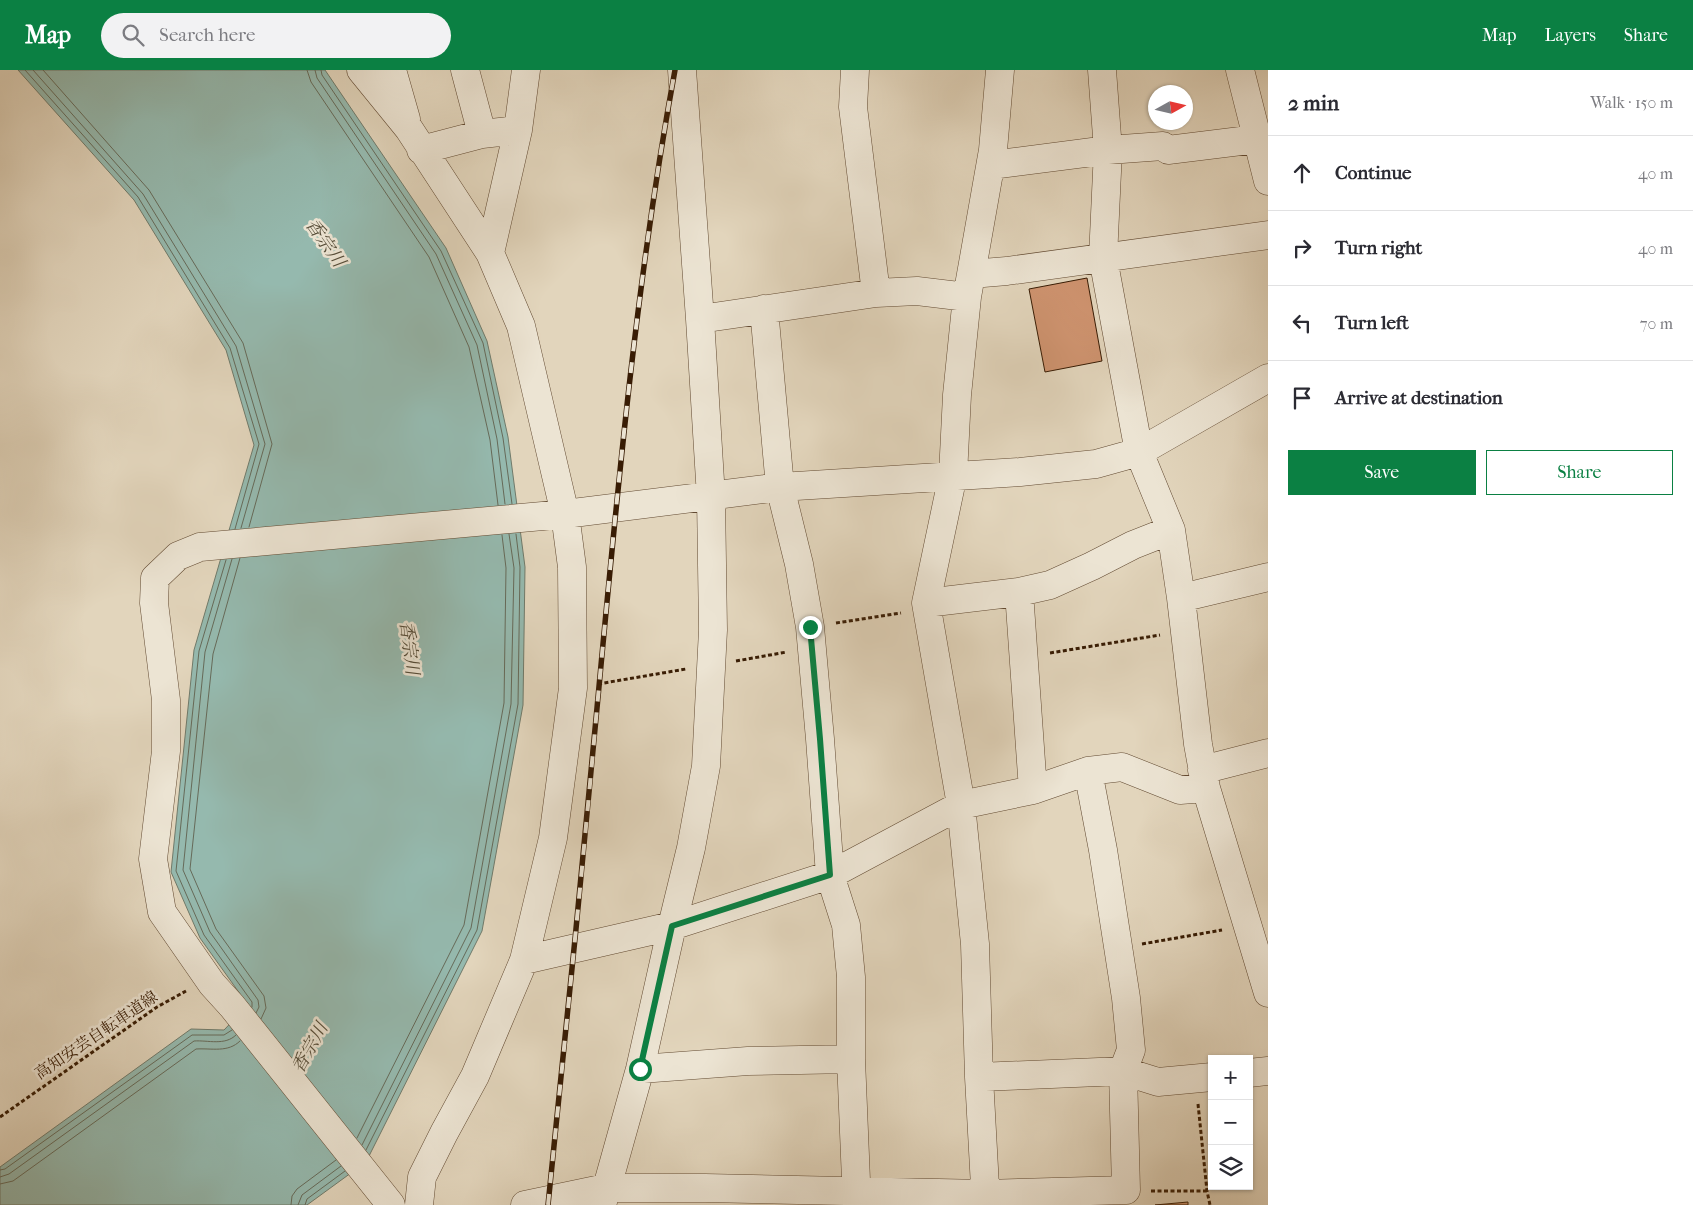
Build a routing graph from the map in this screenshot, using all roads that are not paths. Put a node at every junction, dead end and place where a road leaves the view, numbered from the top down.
1 (361, 70) edge
2 (392, 70) edge
3 (465, 70) edge
4 (528, 70) edge
5 (682, 70) edge
6 (855, 70) edge
7 (1000, 70) edge
8 (1102, 70) edge
9 (1240, 70) edge
10 (518, 130) junction
11 (482, 134) junction
12 (415, 139) junction
13 (1257, 139) junction
14 (1108, 150) junction
15 (990, 165) junction
16 (1268, 181) edge
17 (1268, 235) edge
18 (490, 253) junction
19 (1103, 258) junction
20 (969, 285) junction
21 (876, 293) junction
22 (764, 309) junction
23 (700, 319) junction
24 (1268, 378) edge
25 (1139, 452) junction
26 (953, 475) junction
27 (780, 487) junction
28 (711, 497) junction
29 (553, 515) junction
30 (1171, 530) junction
31 (1268, 578) edge
32 (1019, 592) junction
33 (1181, 598) junction
34 (926, 606) junction
35 (1268, 753) edge
36 (1088, 771) junction
37 (1204, 779) junction
38 (1033, 790) junction
39 (961, 805) junction
40 (830, 875) junction
41 (672, 926) junction
42 (524, 960) junction
43 (1268, 992) edge
44 (851, 1059) junction
45 (640, 1069) junction
46 (1123, 1071) junction
47 (1268, 1071) edge
48 (1253, 1073) edge
49 (980, 1077) junction
50 (1203, 1077) edge
51 (604, 1196) edge
52 (706, 1196) edge
53 (857, 1198) edge
54 (985, 1200) edge
55 (389, 1203) edge
56 (419, 1205) edge
57 (526, 1205) edge

1 - 12 street
2 - 12 street
3 - 11 street
4 - 10 street
5 - 23 street
6 - 21 street
7 - 15 street
8 - 14 street
9 - 13 street
10 - 11 street
10 - 18 street
11 - 12 street
12 - 18 street
13 - 14 street
13 - 16 street
14 - 15 street
14 - 19 street
15 - 20 street
17 - 19 street
18 - 29 street
19 - 20 street
19 - 25 street
20 - 21 street
20 - 26 street
21 - 22 street
22 - 23 street
22 - 27 street
23 - 28 street
24 - 25 street
25 - 26 street
25 - 30 street
26 - 27 street
26 - 34 street
27 - 28 street
27 - 40 street
28 - 29 street
28 - 41 street
29 - 42 street
29 - 55 street
30 - 32 street
30 - 33 street
31 - 33 street
32 - 34 street
32 - 38 street
33 - 37 street
34 - 39 street
35 - 37 street
36 - 37 street
36 - 38 street
36 - 46 street
37 - 43 street
38 - 39 street
39 - 40 street
39 - 49 street
40 - 41 street
40 - 44 street
41 - 42 street
41 - 45 street
42 - 56 street
44 - 45 street
44 - 53 street
45 - 51 street
46 - 49 street
46 - 50 street
46 - 54 street
47 - 48 street
49 - 54 street
51 - 52 street
51 - 57 street
52 - 53 street
53 - 54 street

